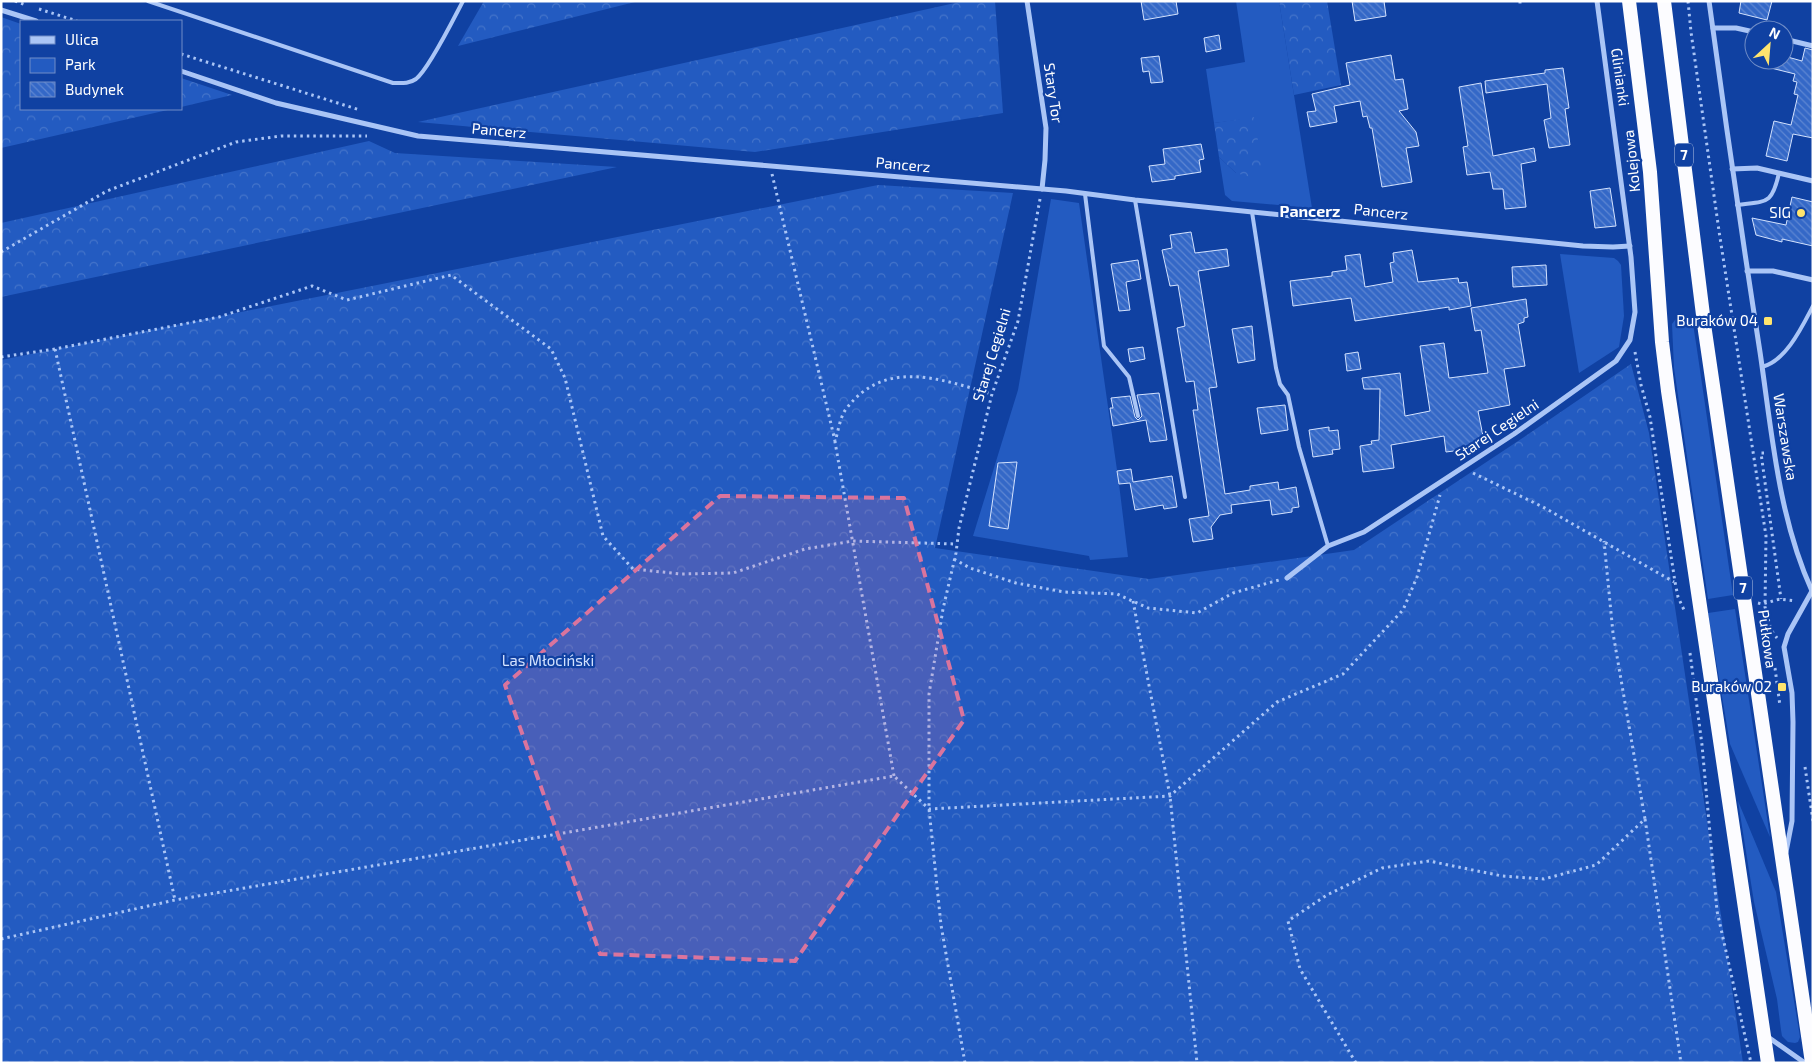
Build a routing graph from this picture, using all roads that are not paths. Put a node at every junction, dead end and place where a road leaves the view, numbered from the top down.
1 (148, 1) edge
2 (463, 1) edge
3 (1027, 1) edge
4 (1597, 1) edge
5 (1629, 1) edge
6 (1664, 1) edge
7 (1710, 1) edge
8 (1, 10) edge
9 (33, 20) edge
10 (1713, 28) junction
11 (1744, 30) edge
12 (1794, 41) edge
13 (1813, 46) edge
14 (182, 71) edge
15 (1732, 169) junction
16 (1779, 173) junction
17 (1813, 181) edge
18 (1042, 189) junction
19 (1085, 194) junction
20 (1135, 200) junction
21 (1737, 204) junction
22 (1252, 212) junction
23 (1630, 246) junction
24 (1747, 271) junction
25 (1813, 280) edge
26 (1813, 306) edge
27 (1762, 367) junction
28 (1138, 416) dead end
29 (1185, 497) dead end
30 (1328, 546) junction
31 (1287, 578) road end
32 (1812, 591) edge
33 (1784, 867) junction
34 (1763, 1034) junction
35 (1768, 1063) edge
36 (1805, 1063) edge
37 (1812, 1063) edge

1 - 2 lane
3 - 18 street, Stary Tor
4 - 23 street, Glinianki
5 - 34 highway, Kolejowa
6 - 33 highway, Pułkowa / 7
7 - 10 street, Warszawska
8 - 9 street
10 - 11 street
10 - 15 street, Warszawska
12 - 13 street
14 - 18 street, Pancerz
15 - 16 street
15 - 21 street, Warszawska
16 - 17 street
16 - 21 lane
18 - 19 street, Pancerz
19 - 20 street, Pancerz
19 - 28 lane
20 - 22 street, Pancerz
20 - 29 lane
21 - 24 street, Warszawska
22 - 23 street, Pancerz
22 - 30 lane
23 - 30 street, Starej Cegielni
24 - 25 street
24 - 27 street, Warszawska
26 - 27 lane
27 - 32 street, Warszawska
30 - 31 street, Starej Cegielni
32 - 33 street, Warszawska
33 - 37 highway, Pułkowa / 7
34 - 35 highway
34 - 36 street

